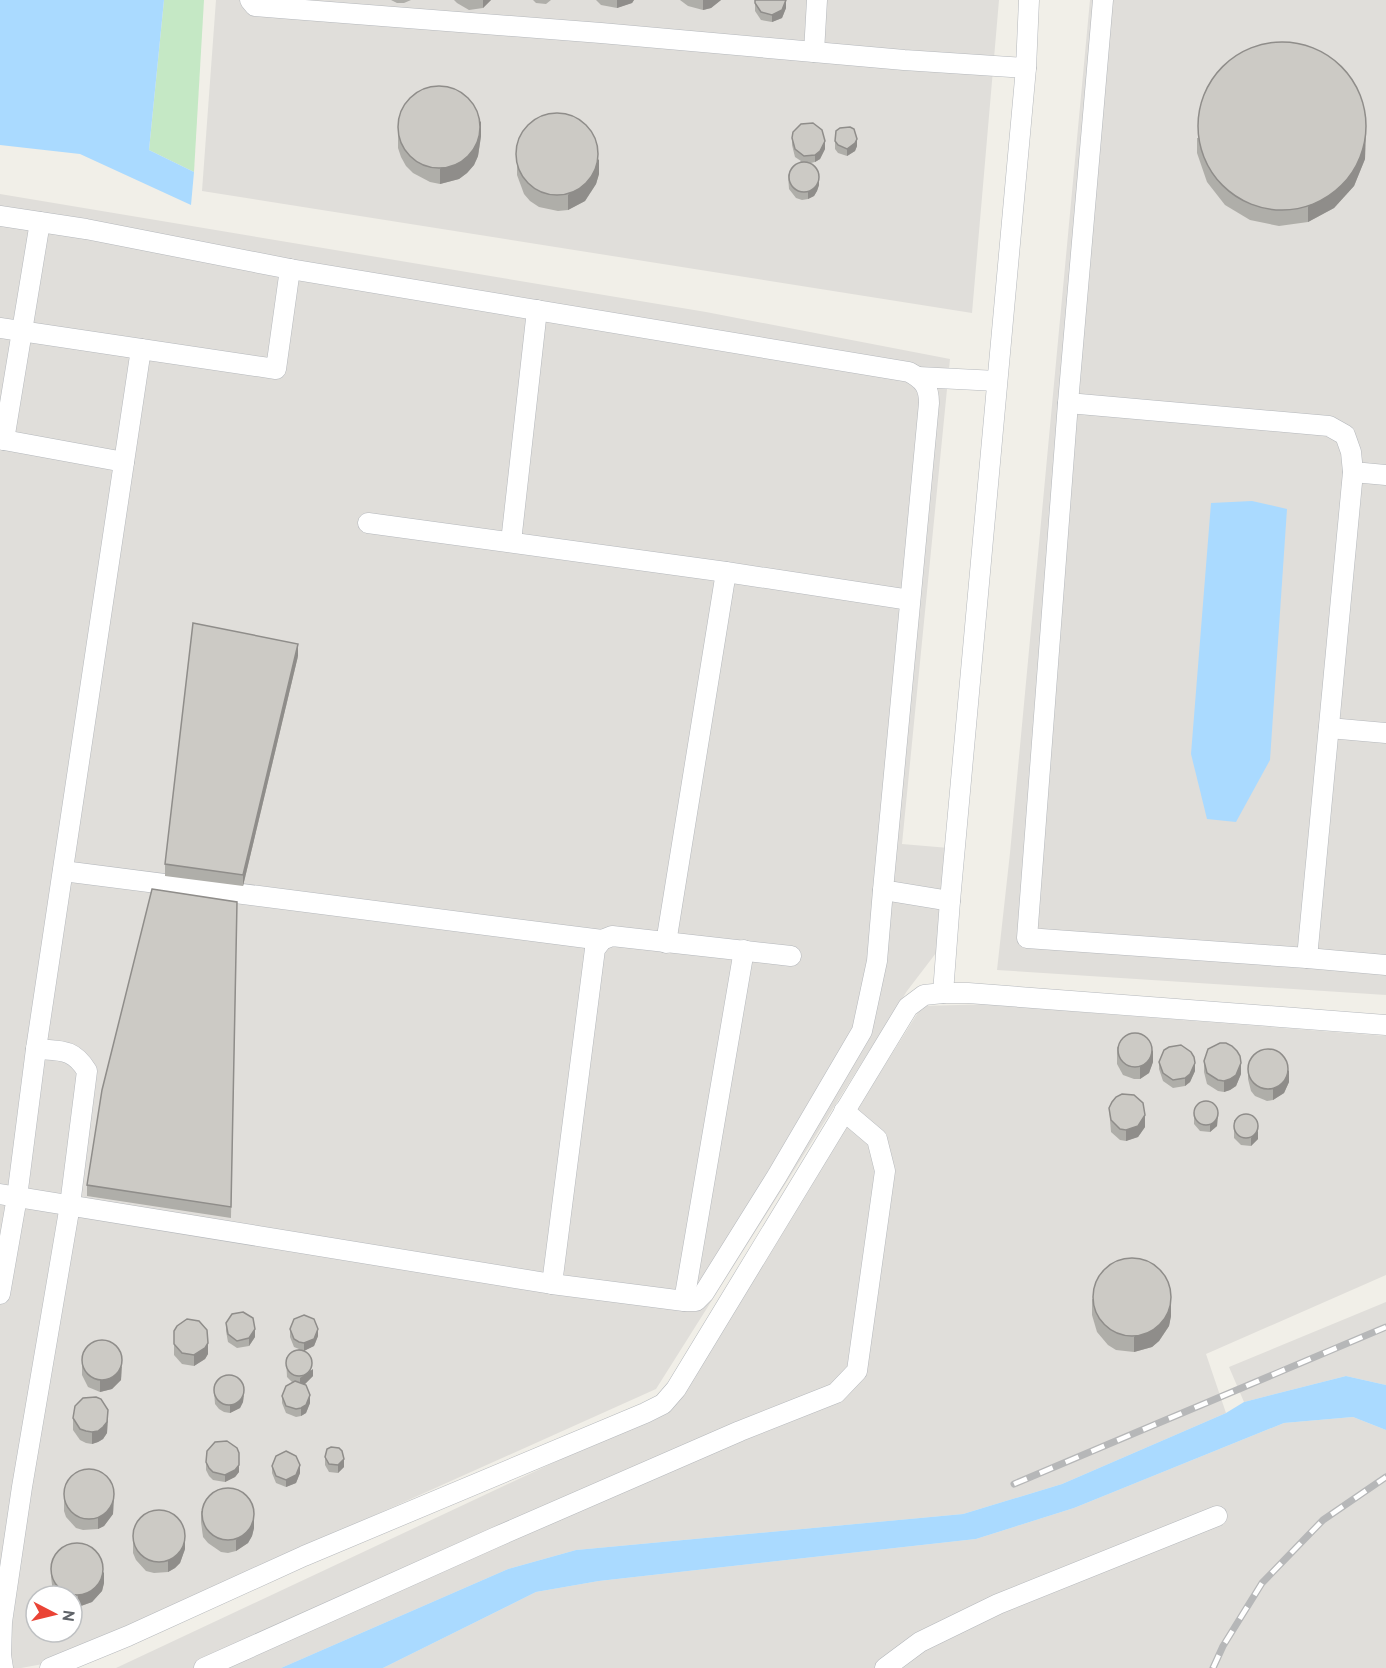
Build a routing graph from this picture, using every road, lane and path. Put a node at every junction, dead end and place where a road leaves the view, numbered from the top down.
1 (250, 0) edge
2 (817, 0) edge
3 (1029, 0) edge
4 (1103, 0) edge
5 (348, 7) edge
6 (814, 52) junction
7 (1026, 68) junction
8 (0, 216) edge
9 (40, 222) junction
10 (290, 269) junction
11 (537, 310) junction
12 (0, 328) edge
13 (21, 331) junction
14 (141, 349) junction
15 (918, 377) junction
16 (997, 381) junction
17 (1068, 403) junction
18 (2, 440) edge
19 (124, 462) junction
20 (1353, 472) junction
21 (1386, 475) edge
22 (368, 523) dead end
23 (512, 542) junction
24 (726, 572) junction
25 (910, 600) junction
26 (1329, 728) junction
27 (1386, 733) edge
28 (63, 871) junction
29 (883, 890) junction
30 (950, 901) junction
31 (602, 940) junction
32 (666, 943) junction
33 (744, 950) junction
34 (791, 956) dead end
35 (1307, 958) junction
36 (1386, 965) edge
37 (943, 993) junction
38 (1386, 1025) edge
39 (36, 1049) junction
40 (844, 1112) junction
41 (8, 1195) edge
42 (70, 1205) junction
43 (552, 1284) junction
44 (0, 1294) edge
45 (684, 1301) junction
46 (1217, 1515) dead end
47 (3, 1668) edge
48 (50, 1668) edge
49 (204, 1668) edge
50 (885, 1668) edge

1 - 5 street
2 - 6 street
3 - 7 street
4 - 17 street
5 - 6 street
6 - 7 street
7 - 16 street
8 - 9 street
9 - 10 street
9 - 13 street
10 - 11 street
10 - 14 street
11 - 15 street
11 - 23 street
12 - 13 street
13 - 14 street
13 - 18 street
14 - 19 street
15 - 16 street
15 - 25 street
16 - 30 street
17 - 20 street
17 - 35 street
18 - 19 street
19 - 28 street
20 - 21 street
20 - 26 street
22 - 23 street
23 - 24 street
24 - 25 street
24 - 32 street
25 - 29 street
26 - 27 street
26 - 35 street
28 - 31 street
28 - 39 street
29 - 30 street
29 - 45 street
30 - 37 street
31 - 32 street
31 - 43 street
32 - 33 street
33 - 34 street
33 - 45 street
35 - 36 street
37 - 38 street
37 - 40 street
39 - 41 street
39 - 42 street
40 - 48 street
40 - 49 street
41 - 42 street
41 - 44 street
42 - 43 street
42 - 47 street
43 - 45 street
46 - 50 street

